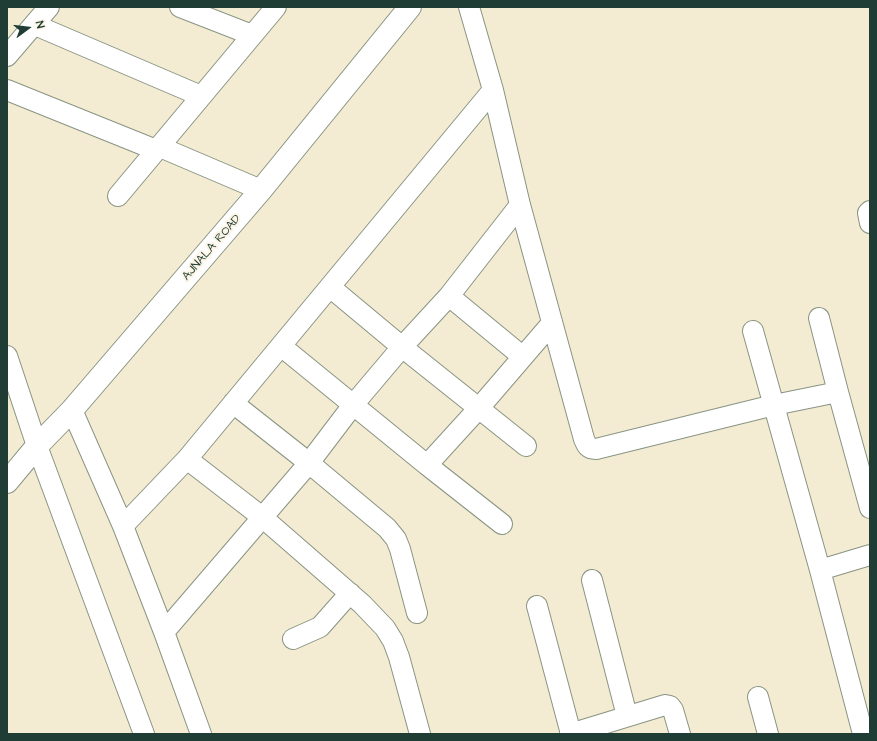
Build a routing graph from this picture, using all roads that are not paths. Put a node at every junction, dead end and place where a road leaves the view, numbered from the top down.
1 (49, 7) edge
2 (180, 7) edge
3 (276, 7) edge
4 (410, 7) edge
5 (469, 7) edge
6 (35, 25) junction
7 (252, 35) junction
8 (7, 56) edge
9 (7, 90) edge
10 (493, 90) junction
11 (201, 96) junction
12 (158, 149) junction
13 (261, 190) junction
14 (118, 196) dead end
15 (520, 205) junction
16 (870, 211) edge
17 (870, 223) edge
18 (330, 287) junction
19 (449, 296) junction
20 (819, 318) dead end
21 (552, 322) junction
22 (753, 331) dead end
23 (281, 346) junction
24 (402, 346) junction
25 (7, 356) edge
26 (523, 357) junction
27 (838, 392) junction
28 (233, 403) junction
29 (354, 405) junction
30 (774, 405) junction
31 (479, 408) junction
32 (72, 410) junction
33 (45, 438) junction
34 (526, 446) dead end
35 (187, 459) junction
36 (309, 463) junction
37 (427, 465) junction
38 (7, 482) edge
39 (870, 508) edge
40 (262, 517) junction
41 (502, 524) dead end
42 (123, 526) junction
43 (870, 555) edge
44 (820, 570) junction
45 (592, 580) dead end
46 (350, 593) junction
47 (537, 606) dead end
48 (417, 613) dead end
49 (164, 632) junction
50 (293, 639) dead end
51 (758, 697) dead end
52 (627, 716) junction
53 (144, 734) edge
54 (201, 734) edge
55 (420, 734) edge
56 (570, 734) edge
57 (680, 734) edge
58 (768, 734) edge
59 (863, 734) edge

1 - 6 street
2 - 7 street
3 - 7 street
4 - 13 highway, AJNALA ROAD
5 - 10 street
6 - 8 street
6 - 11 street
7 - 11 street
9 - 12 street
10 - 15 street
10 - 18 street
11 - 12 street
12 - 13 street
12 - 14 street
13 - 32 highway, AJNALA ROAD
15 - 19 street
15 - 21 street
16 - 17 street
18 - 23 street
18 - 24 street
19 - 24 street
19 - 26 street
20 - 27 street
21 - 26 street
21 - 30 street
22 - 30 street
23 - 28 street
23 - 29 street
24 - 29 street
24 - 31 street
25 - 33 street
26 - 31 street
27 - 30 street
27 - 39 street
28 - 35 street
28 - 36 street
29 - 36 street
29 - 37 street
30 - 44 street
31 - 34 street
31 - 37 street
32 - 33 highway, AJNALA ROAD
32 - 42 street
33 - 38 highway, AJNALA ROAD
33 - 53 street
35 - 40 street
35 - 42 street
36 - 40 street
36 - 48 street
37 - 41 street
40 - 46 street
40 - 49 street
42 - 49 street
43 - 44 street
44 - 59 street
45 - 52 street
46 - 50 street
46 - 55 street
47 - 56 street
49 - 54 street
51 - 58 street
52 - 56 street
52 - 57 street

